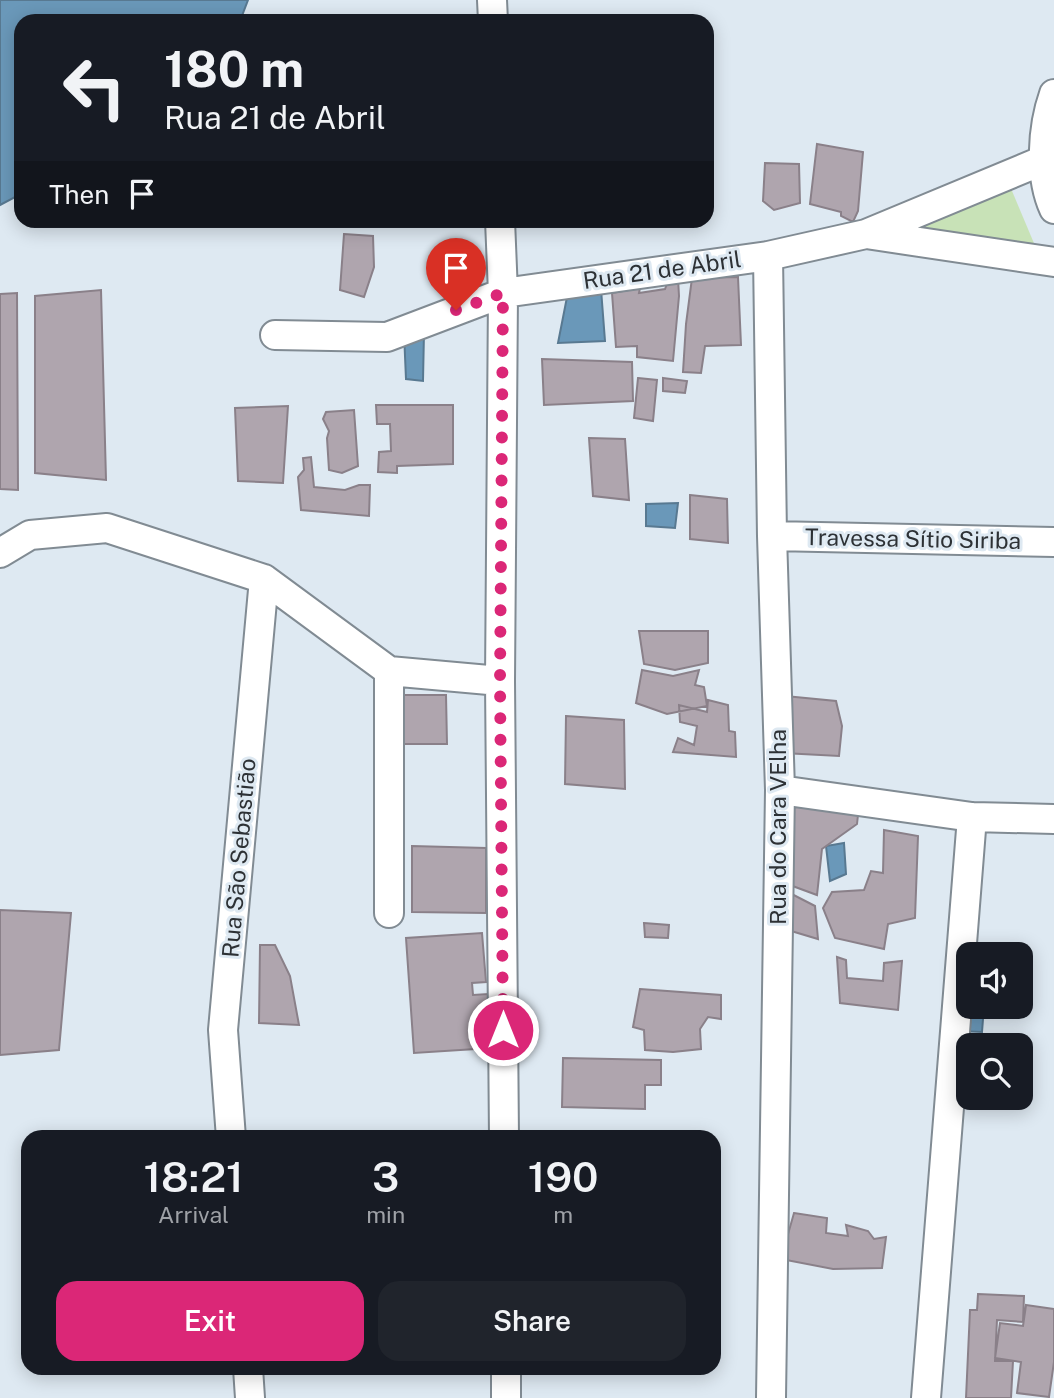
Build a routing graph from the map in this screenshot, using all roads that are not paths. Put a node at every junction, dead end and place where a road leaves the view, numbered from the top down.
1 (1054, 94) edge
2 (1045, 160) junction
3 (1054, 209) edge
4 (500, 228) edge
5 (866, 234) junction
6 (768, 256) junction
7 (1054, 262) edge
8 (503, 293) junction
9 (275, 335) dead end
10 (772, 536) junction
11 (1054, 542) edge
12 (0, 553) edge
13 (264, 579) junction
14 (389, 671) junction
15 (500, 681) junction
16 (780, 790) junction
17 (972, 817) junction
18 (1054, 819) edge
19 (389, 913) dead end
20 (230, 1130) edge
21 (504, 1130) edge
22 (248, 1375) edge
23 (506, 1375) edge
24 (250, 1398) edge
25 (506, 1398) edge
26 (771, 1398) edge
27 (926, 1398) edge

1 - 2 street
2 - 3 street
2 - 5 street
4 - 8 street
5 - 6 street, Rua 21 de Abril
5 - 7 street, Rua 21 de Abril
6 - 8 street, Rua 21 de Abril
6 - 10 street, Rua do Cara VElha
8 - 9 street, Rua 21 de Abril
8 - 15 street
10 - 11 street, Travessa Sítio Siriba
10 - 16 street, Rua do Cara VElha
12 - 13 street
13 - 14 street
13 - 20 street, Rua São Sebastião
14 - 15 street
14 - 19 street
15 - 21 street
16 - 17 street
16 - 26 street, Rua do Cara VElha
17 - 18 street
17 - 27 street
22 - 24 street
23 - 25 street

